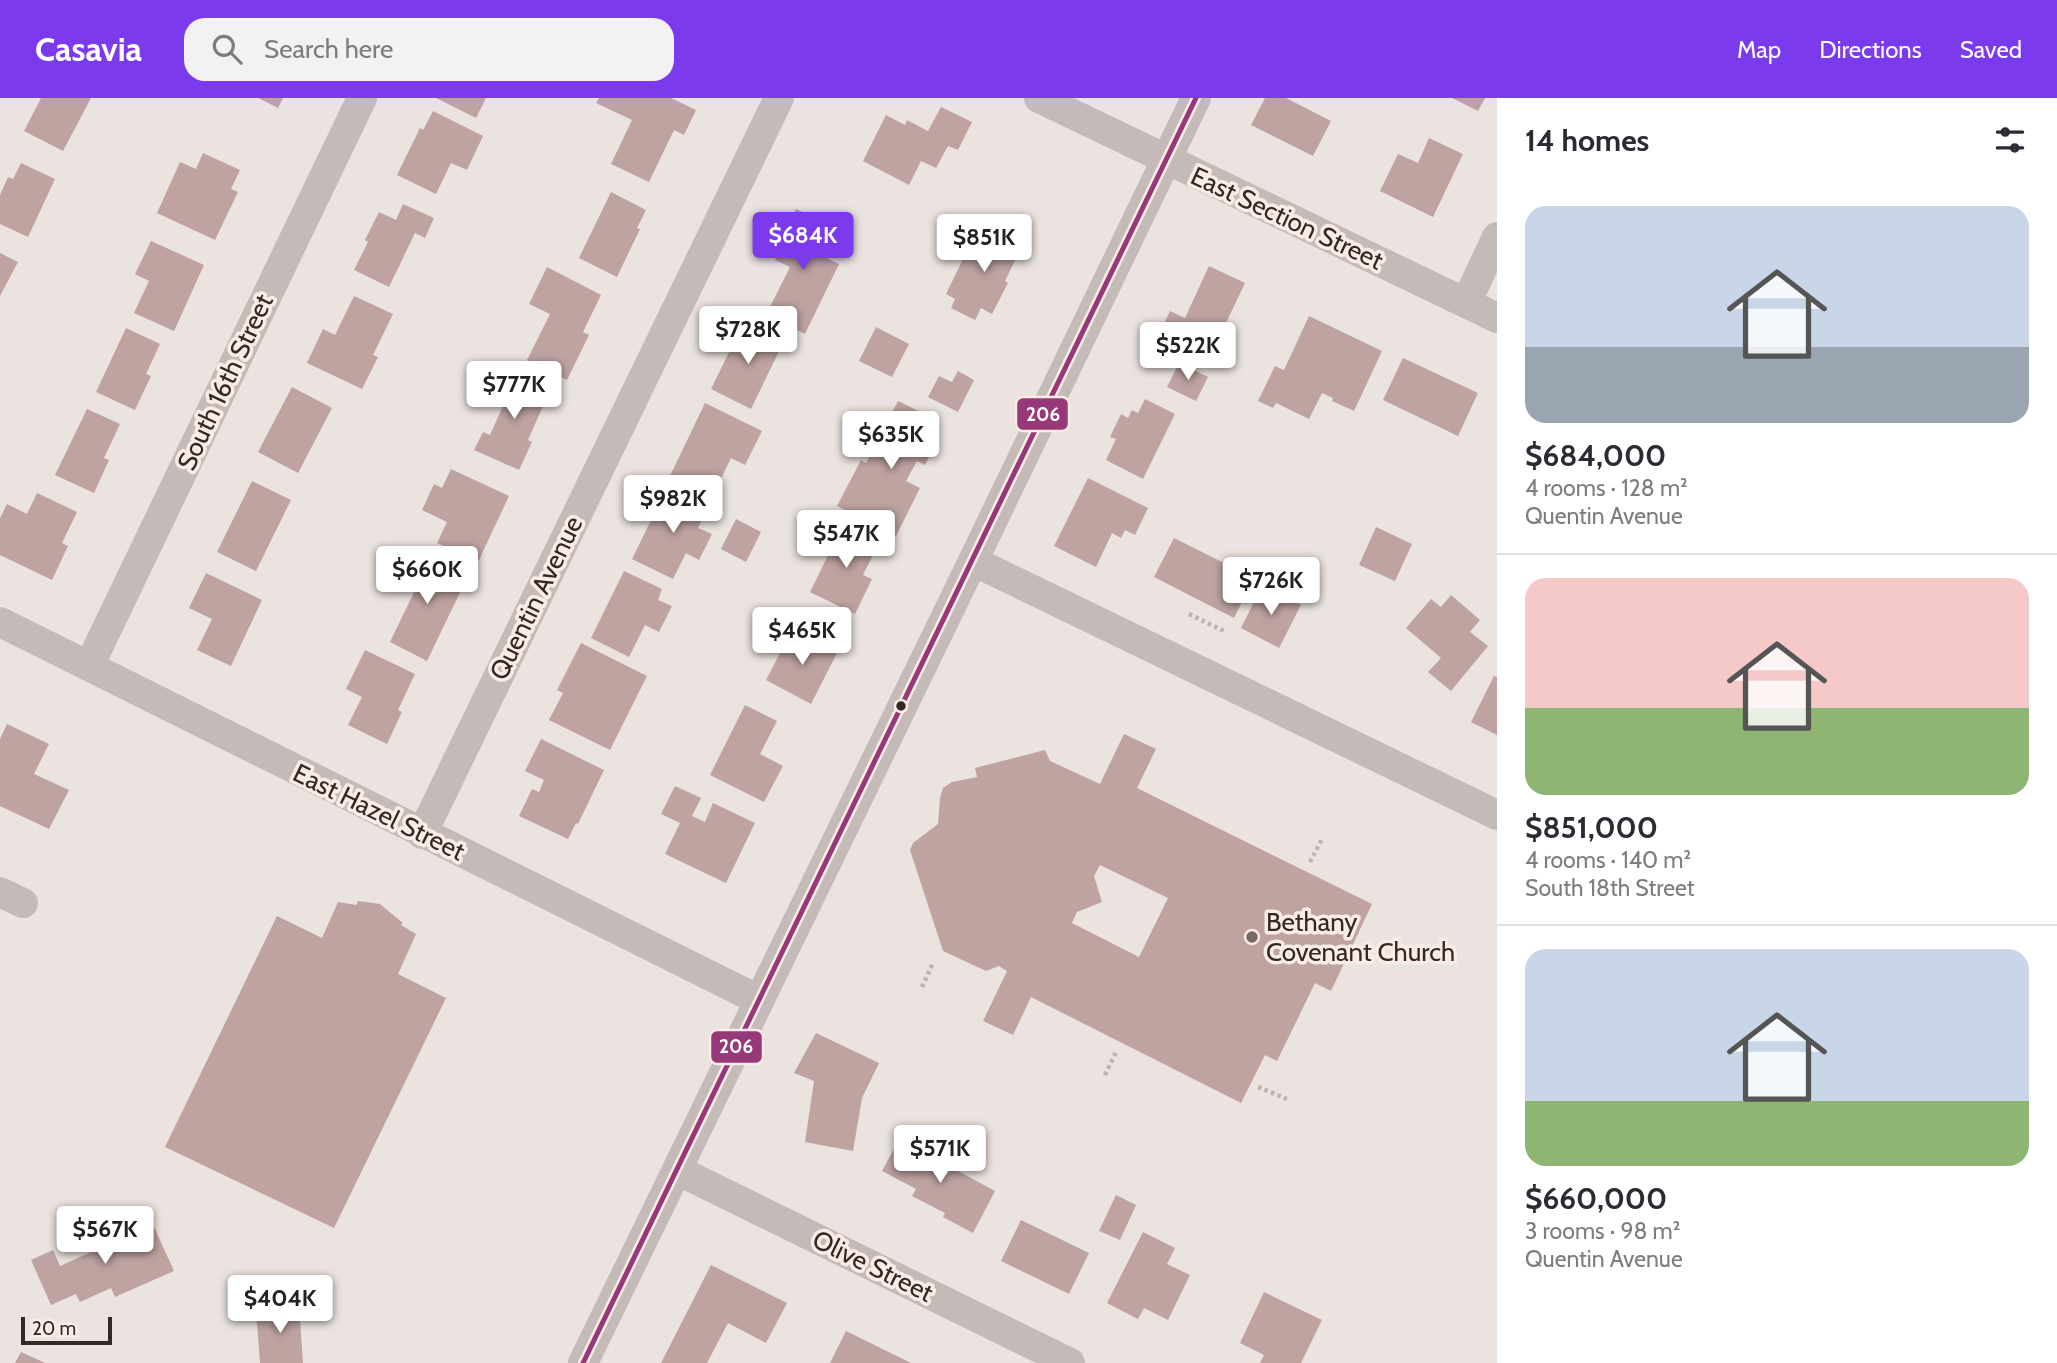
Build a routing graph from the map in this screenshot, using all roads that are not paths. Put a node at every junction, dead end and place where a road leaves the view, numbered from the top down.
1 (362, 98) edge
2 (779, 98) edge
3 (1039, 98) edge
4 (1196, 98) edge
5 (1167, 160) junction
6 (1497, 237) edge
7 (1466, 303) junction
8 (1497, 318) edge
9 (973, 561) junction
10 (0, 622) edge
11 (89, 666) junction
12 (1497, 815) edge
13 (422, 834) junction
14 (759, 1000) junction
15 (677, 1170) junction
16 (583, 1363) edge
17 (1070, 1363) edge

1 - 11 street, South 16th Street
2 - 13 street, Quentin Avenue
3 - 5 street, East Section Street
4 - 5 street
5 - 7 street, East Section Street
5 - 9 street
6 - 7 street
7 - 8 street, East Section Street
9 - 12 street
9 - 14 street
10 - 11 street, East Hazel Street
11 - 13 street, East Hazel Street
13 - 14 street, East Hazel Street
14 - 15 street
15 - 16 street
15 - 17 street, Olive Street

